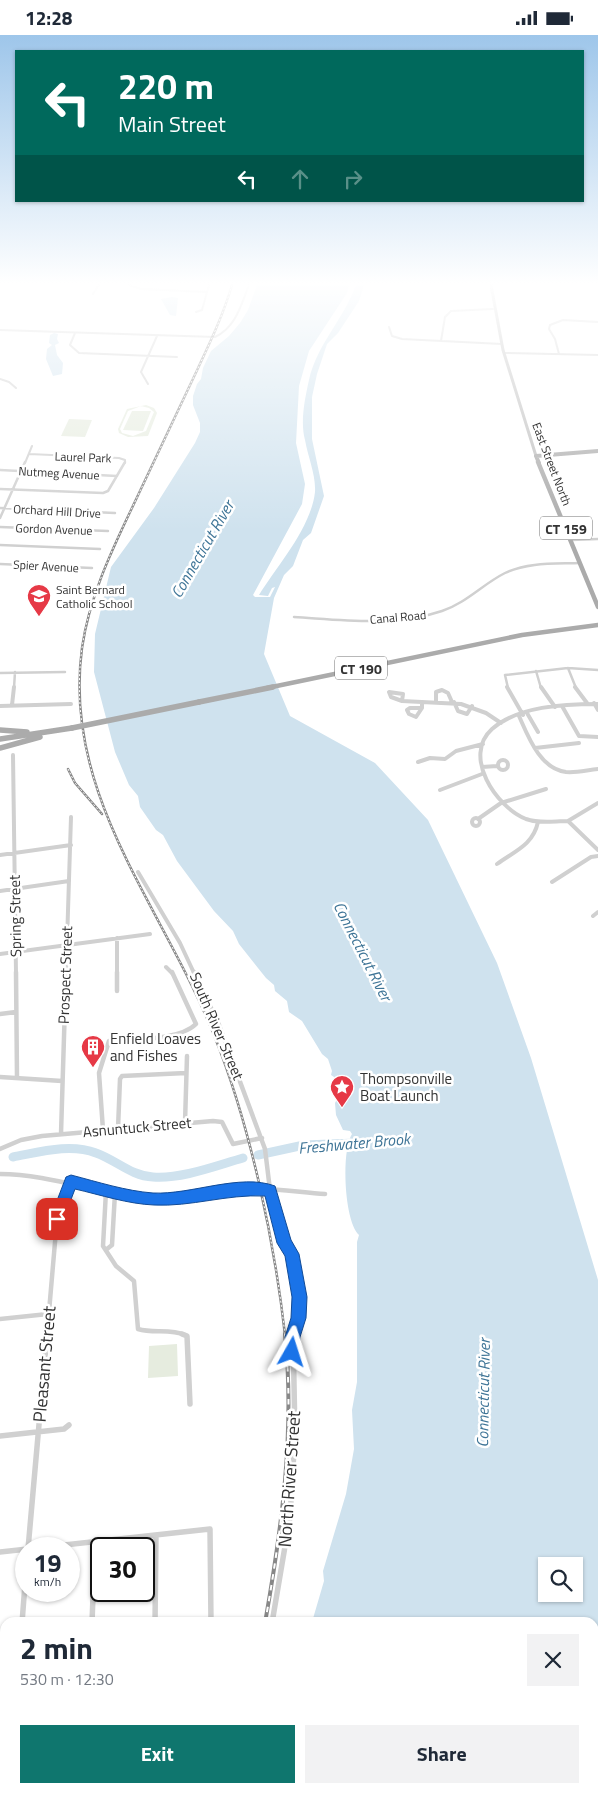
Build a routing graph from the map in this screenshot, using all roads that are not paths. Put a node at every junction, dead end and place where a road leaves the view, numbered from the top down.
1 (143, 367) edge
2 (509, 367) edge
3 (0, 379) edge
4 (148, 384) dead end
5 (16, 388) dead end
6 (32, 447) dead end
7 (598, 451) edge
8 (29, 454) junction
9 (536, 456) junction
10 (0, 470) edge
11 (22, 472) junction
12 (117, 476) junction
13 (0, 489) edge
14 (14, 490) junction
15 (103, 493) joint
16 (0, 508) edge
17 (5, 508) junction
18 (115, 513) dead end
19 (0, 518) edge
20 (0, 527) edge
21 (108, 531) dead end
22 (598, 539) edge
23 (571, 540) junction
24 (0, 545) edge
25 (100, 549) dead end
26 (580, 563) junction
27 (0, 564) edge
28 (92, 568) dead end
29 (598, 607) edge
30 (598, 613) edge
31 (294, 617) dead end
32 (598, 626) edge
33 (568, 668) junction
34 (598, 670) edge
35 (536, 671) junction
36 (64, 672) dead end
37 (0, 673) edge
38 (16, 673) junction
39 (402, 701) junction
40 (436, 701) junction
41 (422, 702) junction
42 (453, 702) junction
43 (587, 703) junction
44 (596, 703) edge
45 (71, 704) dead end
46 (12, 705) junction
47 (0, 706) edge
48 (472, 706) junction
49 (562, 706) junction
50 (555, 707) junction
51 (422, 708) junction
52 (598, 710) edge
53 (523, 714) junction
54 (502, 723) junction
55 (70, 728) junction
56 (0, 730) edge
57 (538, 732) dead end
58 (46, 733) junction
59 (598, 737) edge
60 (0, 739) edge
61 (579, 743) dead end
62 (483, 744) junction
63 (0, 748) edge
64 (535, 748) junction
65 (13, 755) dead end
66 (418, 762) dead end
67 (497, 766) dead end
68 (482, 767) junction
69 (598, 769) edge
70 (482, 774) junction
71 (546, 789) dead end
72 (440, 790) dead end
73 (501, 803) junction
74 (598, 803) edge
75 (71, 817) dead end
76 (478, 819) dead end
77 (568, 821) junction
78 (538, 822) junction
79 (71, 845) junction
80 (598, 850) edge
81 (14, 853) junction
82 (0, 855) edge
83 (598, 856) edge
84 (497, 864) dead end
85 (138, 872) dead end
86 (69, 881) junction
87 (552, 882) dead end
88 (15, 889) junction
89 (0, 891) edge
90 (598, 912) edge
91 (593, 916) dead end
92 (150, 934) dead end
93 (117, 938) junction
94 (67, 945) junction
95 (16, 951) junction
96 (0, 954) edge
97 (166, 967) dead end
98 (117, 991) dead end
99 (16, 1013) junction
100 (0, 1014) edge
101 (187, 1056) dead end
102 (186, 1073) junction
103 (0, 1077) edge
104 (17, 1078) junction
105 (62, 1081) junction
106 (185, 1123) junction
107 (118, 1129) junction
108 (103, 1130) junction
109 (61, 1134) junction
110 (262, 1137) junction
111 (0, 1149) edge
112 (0, 1175) edge
113 (71, 1181) junction
114 (270, 1190) junction
115 (106, 1191) junction
116 (115, 1193) junction
117 (325, 1194) dead end
118 (107, 1249) junction
119 (48, 1314) junction
120 (0, 1319) edge
121 (190, 1404) dead end
122 (69, 1425) dead end
123 (39, 1431) junction
124 (0, 1436) edge
125 (156, 1535) junction
126 (29, 1537) edge
127 (136, 1537) edge
128 (15, 1550) edge
129 (0, 1551) edge
130 (24, 1602) edge
131 (93, 1602) edge
132 (22, 1617) edge
133 (92, 1617) edge
134 (155, 1617) edge
135 (211, 1617) edge
136 (273, 1617) edge

1 - 4 street
2 - 9 main road, East Street North / CT 159
3 - 5 street
6 - 8 street
7 - 9 main road
8 - 11 street
8 - 12 street, Laurel Park
9 - 23 main road, East Street North / CT 159
10 - 11 street, Nutmeg Avenue
11 - 12 street, Nutmeg Avenue
11 - 14 street
12 - 15 street, Laurel Park
13 - 14 street
14 - 15 street
14 - 17 street
16 - 17 street, Orchard Hill Drive
17 - 18 street, Orchard Hill Drive
17 - 19 street
20 - 21 street, Gordon Avenue
22 - 23 street
23 - 26 main road, East Street North / CT 159
24 - 25 street
26 - 29 main road, East Street North / CT 159
26 - 31 street, Canal Road
27 - 28 street, Spier Avenue
29 - 30 main road, East Street North / CT 159
32 - 55 main road, CT 190, bridge
33 - 34 street
33 - 35 street
33 - 43 street
35 - 50 street
35 - 53 street
36 - 38 street
37 - 38 street
38 - 46 street
39 - 39 street
39 - 41 street
40 - 41 street
40 - 42 street
40 - 42 street
41 - 51 street
42 - 48 street
42 - 48 street
43 - 44 street
43 - 49 street
44 - 52 street
45 - 46 street
46 - 47 street
48 - 54 street
49 - 50 street
49 - 59 street
50 - 53 street
51 - 51 street
53 - 54 street
53 - 57 street
53 - 64 street
54 - 62 street
55 - 58 main road, CT 190
55 - 63 main road
56 - 58 main road
58 - 60 main road, CT 190
61 - 64 street
62 - 66 street
62 - 68 street
64 - 69 street
65 - 81 street, Spring Street
67 - 68 street
68 - 70 street
70 - 72 street
70 - 73 street
71 - 73 street
73 - 76 street
73 - 78 street
74 - 77 street
75 - 79 street, Prospect Street
77 - 78 street
77 - 80 street
78 - 84 street
79 - 81 street
79 - 86 street, Prospect Street
81 - 82 street
81 - 88 street, Spring Street
83 - 87 street
85 - 110 street, South River Street
86 - 88 street
86 - 94 street, Prospect Street
88 - 89 street
88 - 95 street, Spring Street
90 - 91 street
92 - 93 street
93 - 94 street
93 - 98 street
94 - 95 street
94 - 105 street, Prospect Street
95 - 96 street
95 - 99 street, Spring Street
97 - 108 street
99 - 100 street
99 - 104 street, Spring Street
101 - 102 street
102 - 106 street
102 - 107 street
103 - 104 street
104 - 105 street
105 - 109 street, Prospect Street
106 - 107 street, Asnuntuck Street
106 - 110 street, Asnuntuck Street
107 - 108 street, Asnuntuck Street
108 - 109 street, Asnuntuck Street
109 - 111 street, Asnuntuck Street
110 - 114 street, South River Street
112 - 113 street
113 - 115 street
113 - 119 street, Pleasant Street
114 - 116 street
114 - 117 street
114 - 136 street, North River Street
115 - 116 street
115 - 118 street
116 - 118 street
118 - 121 street
119 - 120 street
119 - 123 street, Pleasant Street
122 - 123 street
123 - 124 street
123 - 126 street, Pleasant Street
125 - 127 street
125 - 134 street
125 - 135 street
128 - 129 street
130 - 132 street
131 - 133 street

